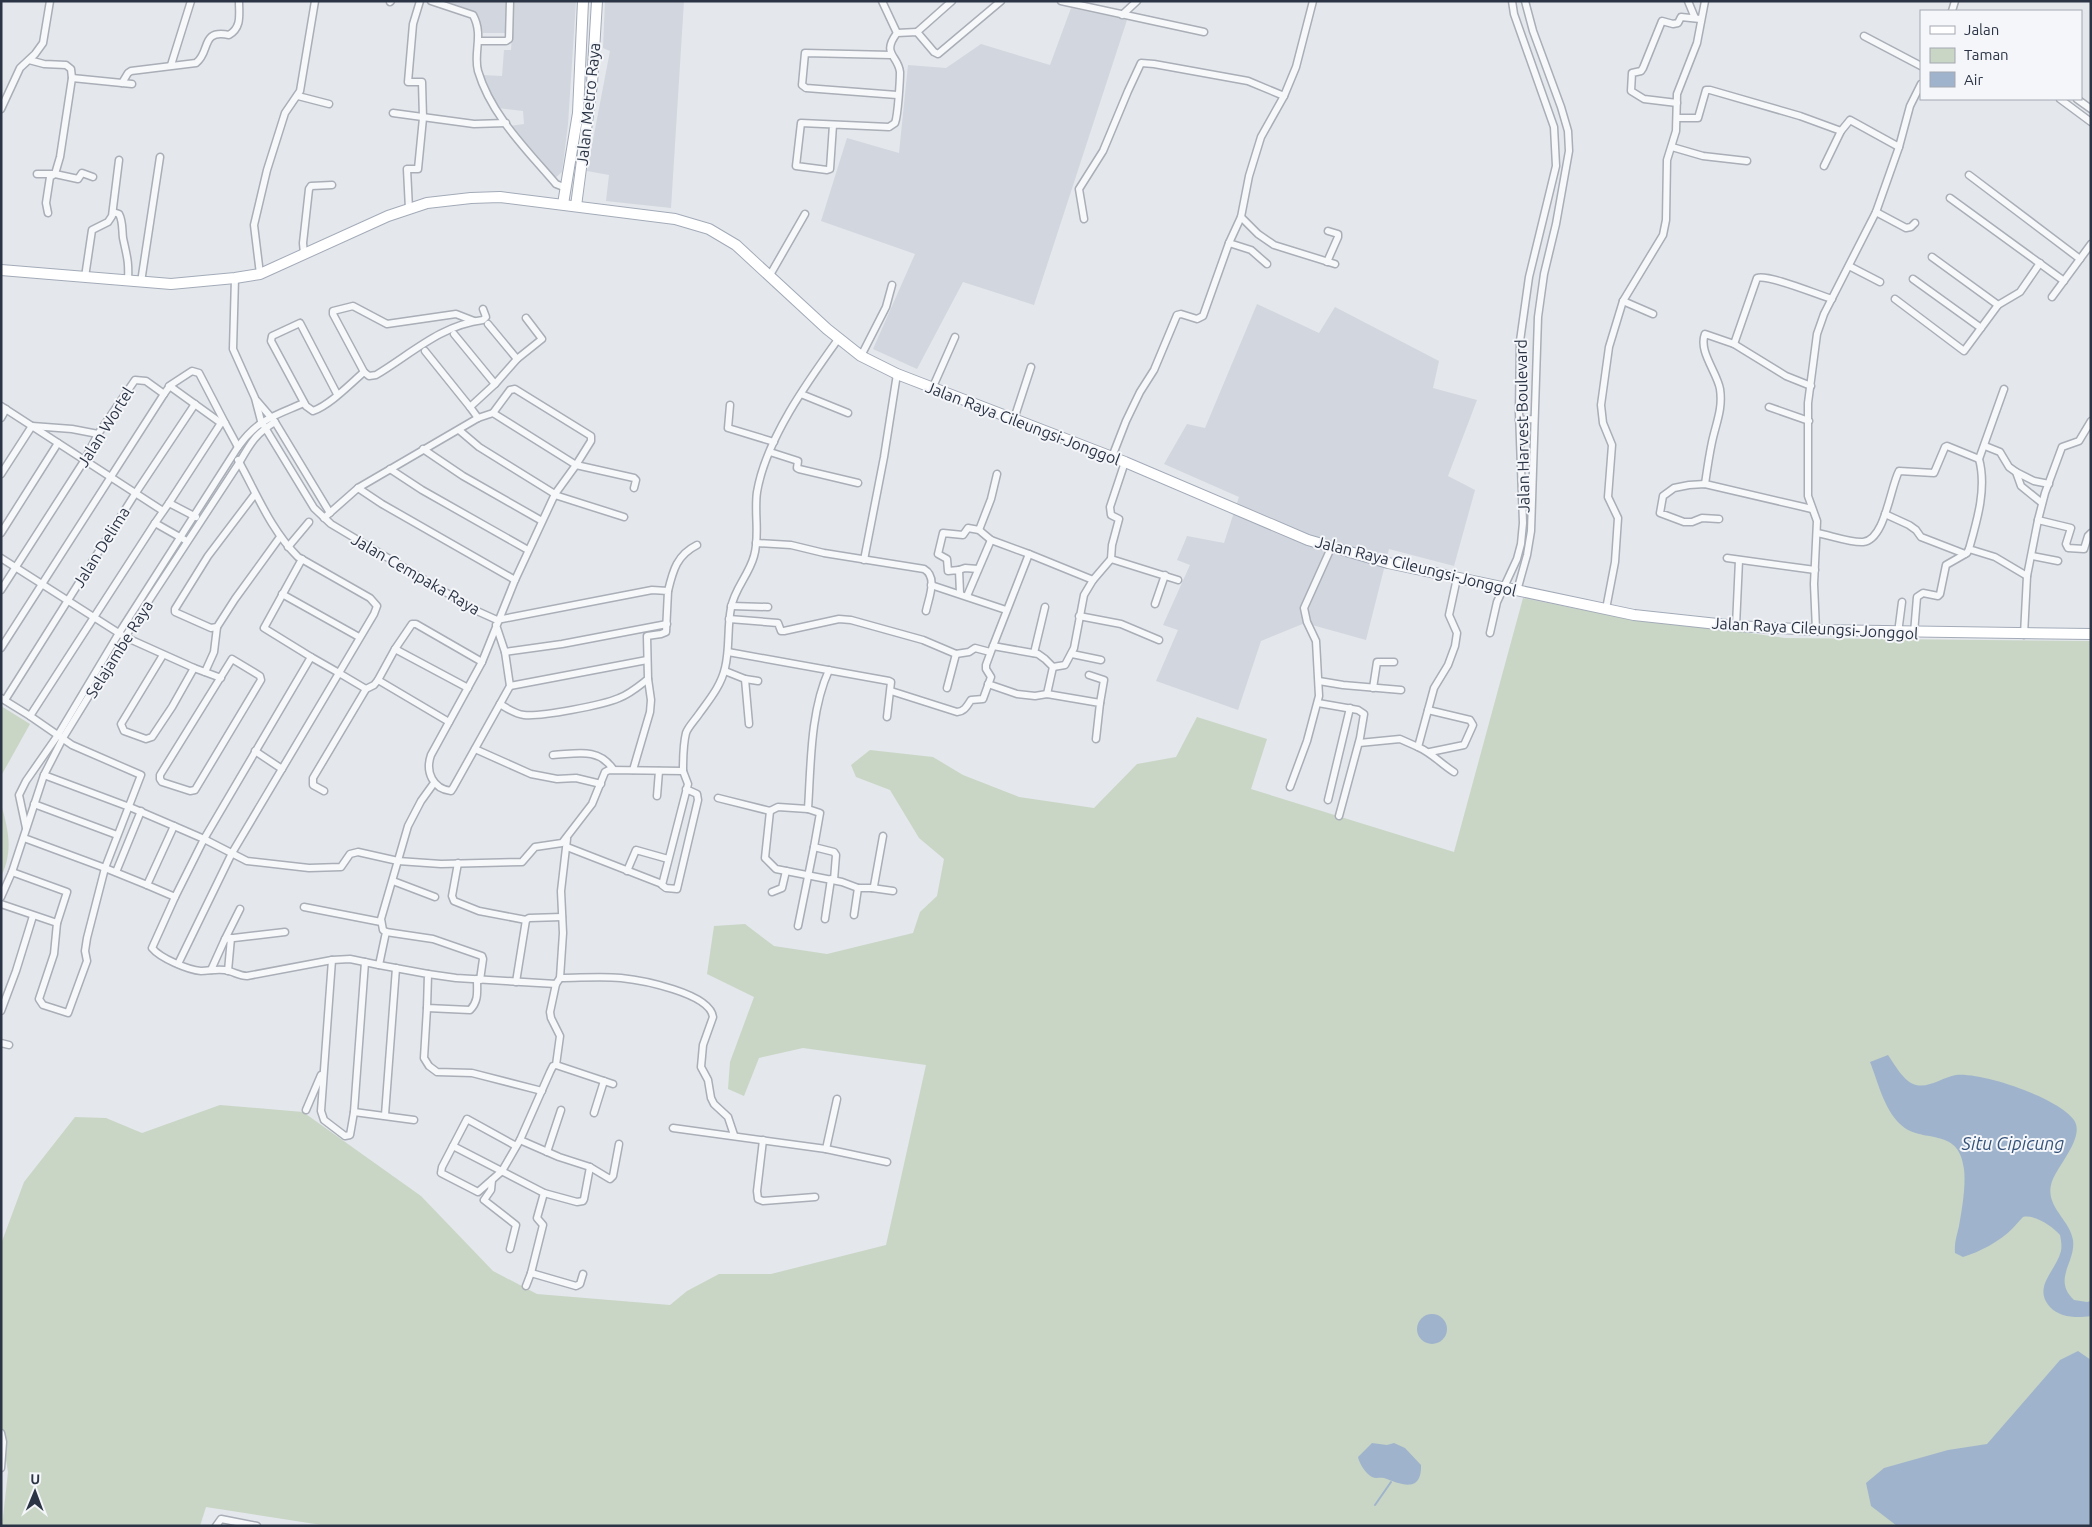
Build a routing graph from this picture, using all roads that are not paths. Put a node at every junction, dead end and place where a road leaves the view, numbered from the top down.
1 (50, 1) edge
2 (191, 1) edge
3 (240, 1) edge
4 (315, 1) edge
5 (420, 1) edge
6 (431, 1) edge
7 (510, 1) edge
8 (584, 1) edge
9 (597, 1) edge
10 (882, 1) edge
11 (952, 1) edge
12 (1001, 1) edge
13 (1061, 1) edge
14 (1137, 1) edge
15 (1313, 1) edge
16 (1512, 1) edge
17 (1525, 1) edge
18 (1688, 1) edge
19 (1705, 1) edge
20 (1079, 4) edge
21 (1122, 15) junction
22 (1698, 18) junction
23 (917, 32) junction
24 (1204, 32) dead end
25 (897, 33) junction
26 (1864, 36) dead end
27 (479, 41) junction
28 (891, 55) junction
29 (29, 60) junction
30 (171, 65) junction
31 (1920, 65) edge
32 (72, 78) junction
33 (122, 83) junction
34 (132, 84) dead end
35 (1920, 86) edge
36 (298, 96) junction
37 (898, 96) junction
38 (1284, 96) junction
39 (2061, 100) edge
40 (2078, 100) edge
41 (1676, 103) junction
42 (329, 104) dead end
43 (1, 109) edge
44 (2091, 109) edge
45 (393, 113) dead end
46 (423, 118) junction
47 (1677, 118) junction
48 (2091, 122) edge
49 (506, 123) junction
50 (833, 126) junction
51 (1842, 131) junction
52 (1672, 147) junction
53 (1899, 147) junction
54 (160, 157) dead end
55 (119, 160) dead end
56 (1747, 161) dead end
57 (1824, 166) dead end
58 (37, 174) dead end
59 (55, 174) junction
60 (1969, 175) dead end
61 (93, 177) dead end
62 (332, 185) dead end
63 (566, 188) junction
64 (1950, 198) dead end
65 (564, 204) junction
66 (576, 206) junction
67 (409, 209) junction
68 (113, 212) junction
69 (1876, 212) junction
70 (48, 213) dead end
71 (805, 214) dead end
72 (1241, 217) junction
73 (1084, 219) dead end
74 (1915, 223) dead end
75 (1328, 231) dead end
76 (1230, 243) junction
77 (2091, 244) edge
78 (304, 254) junction
79 (1932, 258) dead end
80 (2080, 258) junction
81 (1327, 262) junction
82 (2040, 263) junction
83 (1267, 264) dead end
84 (1336, 264) dead end
85 (1849, 266) junction
86 (1, 270) edge
87 (260, 274) junction
88 (770, 275) junction
89 (85, 277) junction
90 (235, 278) junction
91 (1913, 279) dead end
92 (128, 281) junction
93 (2064, 281) junction
94 (141, 282) junction
95 (1880, 282) dead end
96 (892, 284) dead end
97 (2052, 297) dead end
98 (1832, 299) junction
99 (1895, 299) dead end
100 (1623, 301) junction
101 (1998, 305) junction
102 (483, 309) dead end
103 (1652, 314) dead end
104 (526, 318) dead end
105 (474, 321) junction
106 (488, 324) dead end
107 (1981, 328) junction
108 (454, 334) dead end
109 (956, 336) dead end
110 (839, 338) junction
111 (1734, 344) junction
112 (425, 351) dead end
113 (861, 356) junction
114 (517, 359) junction
115 (1031, 367) dead end
116 (364, 372) junction
117 (897, 374) junction
118 (495, 384) junction
119 (169, 386) junction
120 (1810, 386) junction
121 (932, 389) junction
122 (2004, 389) dead end
123 (164, 394) junction
124 (337, 394) junction
125 (801, 394) junction
126 (255, 398) junction
127 (304, 402) junction
128 (195, 404) junction
129 (730, 405) dead end
130 (1768, 407) dead end
131 (4, 408) edge
132 (474, 412) junction
133 (492, 413) junction
134 (848, 413) dead end
135 (1, 418) edge
136 (272, 419) junction
137 (1014, 419) junction
138 (1534, 419) junction
139 (1519, 420) junction
140 (261, 421) junction
141 (1809, 421) junction
142 (2091, 421) edge
143 (223, 423) junction
144 (32, 426) junction
145 (265, 428) junction
146 (459, 430) junction
147 (98, 434) junction
148 (774, 442) junction
149 (58, 443) junction
150 (1985, 446) junction
151 (238, 447) junction
152 (423, 450) junction
153 (770, 452) junction
154 (234, 455) junction
155 (1112, 457) junction
156 (1979, 459) junction
157 (84, 461) junction
158 (1125, 462) junction
159 (239, 463) junction
160 (579, 466) junction
161 (390, 469) junction
162 (2016, 472) junction
163 (1, 474) edge
164 (997, 474) dead end
165 (110, 477) junction
166 (858, 483) dead end
167 (1705, 484) junction
168 (2049, 484) junction
169 (358, 488) junction
170 (634, 488) dead end
171 (135, 494) junction
172 (255, 494) junction
173 (556, 495) junction
174 (168, 503) junction
175 (2042, 503) junction
176 (327, 510) junction
177 (1812, 510) junction
178 (163, 511) junction
179 (1885, 514) junction
180 (320, 515) junction
181 (194, 516) junction
182 (624, 517) dead end
183 (1719, 519) dead end
184 (202, 520) junction
185 (2038, 520) junction
186 (542, 521) junction
187 (309, 522) dead end
188 (155, 523) junction
189 (979, 530) junction
190 (1, 533) edge
191 (1817, 533) junction
192 (2091, 533) edge
193 (280, 537) junction
194 (182, 538) junction
195 (990, 540) junction
196 (188, 542) junction
197 (756, 543) junction
198 (697, 546) dead end
199 (1331, 548) junction
200 (528, 550) junction
201 (1967, 552) junction
202 (295, 554) junction
203 (1029, 554) junction
204 (2032, 556) junction
205 (1, 558) edge
206 (1727, 558) dead end
207 (1111, 559) junction
208 (864, 560) junction
209 (1739, 560) junction
210 (2058, 561) dead end
211 (15, 568) junction
212 (978, 569) junction
213 (959, 570) junction
214 (1815, 570) junction
215 (1165, 575) junction
216 (2027, 576) junction
217 (1457, 578) junction
218 (515, 580) junction
219 (1092, 580) junction
220 (1178, 580) dead end
221 (42, 584) junction
222 (931, 585) junction
223 (1503, 588) junction
224 (1, 590) edge
225 (668, 590) junction
226 (1517, 591) junction
227 (960, 593) junction
228 (282, 594) junction
229 (967, 596) junction
230 (67, 600) junction
231 (1902, 602) dead end
232 (1155, 604) dead end
233 (731, 606) junction
234 (768, 607) dead end
235 (1045, 607) dead end
236 (1606, 609) junction
237 (1006, 610) junction
238 (926, 611) dead end
239 (1079, 616) junction
240 (95, 617) junction
241 (729, 620) junction
242 (497, 623) junction
243 (666, 624) junction
244 (1736, 626) junction
245 (217, 627) junction
246 (1816, 630) junction
247 (1898, 632) junction
248 (1490, 633) dead end
249 (1914, 633) junction
250 (2091, 634) edge
251 (122, 635) junction
252 (2024, 635) junction
253 (359, 637) junction
254 (1159, 640) dead end
255 (993, 646) junction
256 (1, 648) edge
257 (395, 649) junction
258 (505, 652) junction
259 (728, 652) junction
260 (990, 652) junction
261 (1034, 653) junction
262 (956, 654) junction
263 (1072, 654) junction
264 (163, 655) junction
265 (311, 657) junction
266 (647, 660) junction
267 (1101, 660) dead end
268 (482, 662) junction
269 (1394, 662) dead end
270 (1053, 667) junction
271 (194, 668) junction
272 (828, 670) junction
273 (725, 671) junction
274 (339, 673) junction
275 (213, 675) junction
276 (1089, 675) dead end
277 (648, 679) junction
278 (745, 679) junction
279 (378, 680) junction
280 (758, 681) dead end
281 (1319, 681) junction
282 (988, 684) junction
283 (510, 686) junction
284 (468, 688) junction
285 (947, 688) dead end
286 (1373, 688) junction
287 (366, 689) junction
288 (1401, 690) dead end
289 (891, 691) junction
290 (1047, 694) junction
291 (3, 699) edge
292 (1318, 702) junction
293 (1100, 703) junction
294 (500, 704) junction
295 (1350, 708) junction
296 (1428, 710) junction
297 (30, 716) junction
298 (886, 717) dead end
299 (449, 722) junction
300 (749, 724) dead end
301 (60, 736) junction
302 (1096, 739) dead end
303 (1359, 743) junction
304 (1418, 747) junction
305 (475, 749) junction
306 (255, 751) junction
307 (1430, 752) junction
308 (552, 755) dead end
309 (282, 769) junction
310 (613, 769) junction
311 (633, 770) junction
312 (659, 771) junction
313 (683, 771) junction
314 (1454, 772) dead end
315 (44, 775) junction
316 (434, 783) junction
317 (601, 784) junction
318 (1290, 787) dead end
319 (686, 789) junction
320 (324, 791) dead end
321 (657, 796) dead end
322 (718, 798) dead end
323 (1328, 800) dead end
324 (34, 804) junction
325 (134, 809) junction
326 (808, 809) junction
327 (770, 812) junction
328 (1339, 816) dead end
329 (174, 826) junction
330 (26, 829) junction
331 (117, 835) junction
332 (883, 836) dead end
333 (24, 838) junction
334 (204, 839) junction
335 (566, 839) junction
336 (567, 847) junction
337 (814, 847) junction
338 (232, 853) junction
339 (668, 859) junction
340 (398, 860) junction
341 (458, 863) junction
342 (105, 868) junction
343 (627, 871) junction
344 (786, 871) junction
345 (12, 872) junction
346 (116, 872) junction
347 (809, 875) junction
348 (832, 880) junction
349 (393, 881) junction
350 (662, 884) junction
351 (147, 885) junction
352 (858, 888) junction
353 (872, 888) junction
354 (893, 891) dead end
355 (772, 892) dead end
356 (175, 897) junction
357 (435, 897) dead end
358 (1, 898) edge
359 (1, 904) edge
360 (304, 907) dead end
361 (240, 909) dead end
362 (854, 914) dead end
363 (33, 916) junction
364 (562, 918) junction
365 (825, 919) dead end
366 (526, 920) junction
367 (381, 922) junction
368 (57, 923) junction
369 (798, 926) dead end
370 (285, 932) dead end
371 (386, 932) junction
372 (228, 939) junction
373 (332, 960) junction
374 (365, 962) junction
375 (178, 964) junction
376 (379, 965) junction
377 (396, 968) junction
378 (212, 970) junction
379 (228, 970) junction
380 (428, 974) junction
381 (478, 979) junction
382 (558, 981) junction
383 (516, 982) junction
384 (427, 1008) junction
385 (1, 1011) edge
386 (1, 1043) edge
387 (9, 1046) dead end
388 (556, 1066) junction
389 (324, 1068) junction
390 (604, 1081) junction
391 (613, 1084) dead end
392 (542, 1091) junction
393 (836, 1099) dead end
394 (306, 1110) dead end
395 (561, 1110) dead end
396 (354, 1112) junction
397 (594, 1113) dead end
398 (385, 1115) junction
399 (414, 1120) dead end
400 (673, 1128) dead end
401 (734, 1135) junction
402 (763, 1140) junction
403 (518, 1143) junction
404 (619, 1144) dead end
405 (453, 1146) junction
406 (826, 1149) junction
407 (547, 1152) junction
408 (887, 1162) dead end
409 (590, 1167) junction
410 (502, 1171) junction
411 (492, 1180) junction
412 (544, 1193) junction
413 (815, 1196) dead end
414 (510, 1249) dead end
415 (531, 1272) junction
416 (583, 1274) dead end
417 (526, 1286) dead end
418 (1, 1433) edge
419 (1, 1468) edge
420 (243, 1525) edge
421 (216, 1526) edge
422 (257, 1526) edge

1 - 29 street
2 - 30 street
3 - 30 street
4 - 36 street
5 - 46 street
6 - 27 street
7 - 27 street
8 - 63 main road, Jalan Metro Raya
9 - 66 main road, Jalan Metro Raya
10 - 25 street
11 - 23 street
12 - 23 street
13 - 20 street
14 - 21 street
15 - 38 street
16 - 139 street, Jalan Harvest Boulevard
17 - 138 street, Jalan Harvest Boulevard
18 - 22 street
19 - 22 street
20 - 21 street
21 - 24 street
22 - 41 street
22 - 41 street
23 - 25 street
25 - 28 street
26 - 31 street
27 - 49 street
28 - 37 street
28 - 37 street
29 - 32 street
29 - 43 street
30 - 33 street
32 - 33 street
32 - 59 street
33 - 34 street
35 - 53 street
36 - 42 street
36 - 87 street
37 - 50 street
38 - 72 street
38 - 73 street
39 - 48 street
40 - 44 street
41 - 47 street
45 - 46 street
46 - 49 street
46 - 67 street
47 - 51 street
47 - 52 street
49 - 63 street
50 - 50 street
51 - 53 street
51 - 57 street
52 - 56 street
52 - 100 street
53 - 69 street
54 - 94 street
55 - 68 street
58 - 59 street
59 - 61 street
59 - 70 street
60 - 80 street
62 - 78 street
63 - 65 main road, Jalan Metro Raya
64 - 82 street
65 - 66 main road, Jalan Raya Cileungsi-Jonggol
65 - 67 main road, Jalan Raya Cileungsi-Jonggol
66 - 88 main road, Jalan Raya Cileungsi-Jonggol
67 - 78 main road, Jalan Raya Cileungsi-Jonggol
68 - 89 street
68 - 92 street
69 - 74 street
69 - 85 street
71 - 88 street
72 - 76 street
72 - 81 street
75 - 81 street
76 - 83 street
76 - 155 street
77 - 80 street
78 - 87 main road, Jalan Raya Cileungsi-Jonggol
79 - 101 street
80 - 93 street
81 - 84 street
82 - 93 street
82 - 101 street
85 - 95 street
85 - 98 street
86 - 89 main road, Jalan Raya Cileungsi-Jonggol
87 - 90 main road, Jalan Raya Cileungsi-Jonggol
88 - 110 main road, Jalan Raya Cileungsi-Jonggol
89 - 92 main road, Jalan Raya Cileungsi-Jonggol
90 - 94 main road, Jalan Raya Cileungsi-Jonggol
90 - 126 street
91 - 107 street
92 - 94 main road, Jalan Raya Cileungsi-Jonggol
93 - 97 street
96 - 113 street
98 - 111 street
98 - 120 street
99 - 107 street
100 - 103 street
100 - 236 street
101 - 107 street
102 - 105 street
104 - 114 street
105 - 116 street
105 - 116 street
106 - 114 street
108 - 118 street
109 - 121 street
110 - 113 main road, Jalan Raya Cileungsi-Jonggol
110 - 125 street
111 - 120 street
111 - 167 street
112 - 132 street
113 - 117 main road, Jalan Raya Cileungsi-Jonggol
114 - 118 street
115 - 137 street
116 - 124 street
117 - 121 main road, Jalan Raya Cileungsi-Jonggol
117 - 208 street
118 - 132 street
119 - 123 street
119 - 128 street
119 - 143 street
120 - 141 street
121 - 137 main road, Jalan Raya Cileungsi-Jonggol
122 - 150 street
123 - 147 street, Jalan Wortel
123 - 165 street
124 - 127 street
124 - 127 street
125 - 134 street
125 - 148 street
126 - 136 street
126 - 140 street
127 - 136 street, Selajambe Raya
128 - 143 street
128 - 171 street, Jalan Delima
129 - 148 street
130 - 141 street
131 - 135 street
131 - 144 street
132 - 133 street
132 - 146 street
133 - 160 street
133 - 160 street
136 - 140 street
136 - 145 street, Selajambe Raya
136 - 176 street
137 - 155 main road, Jalan Raya Cileungsi-Jonggol
138 - 139 street
138 - 226 street, Jalan Harvest Boulevard
139 - 223 street, Jalan Harvest Boulevard
140 - 145 street
140 - 151 street
141 - 177 street
142 - 168 street
143 - 151 street
143 - 174 street
144 - 147 street
144 - 149 street
144 - 163 street
145 - 159 street, Selajambe Raya
145 - 180 street
146 - 152 street
146 - 173 street
147 - 157 street, Jalan Wortel
148 - 153 street
149 - 157 street
149 - 190 street
150 - 156 street
150 - 162 street
151 - 154 street
152 - 161 street
152 - 186 street
153 - 166 street
153 - 197 street
154 - 159 street
154 - 181 street
155 - 158 main road, Jalan Raya Cileungsi-Jonggol
156 - 179 street
156 - 201 street
157 - 165 street
157 - 211 street, Jalan Wortel
158 - 199 main road, Jalan Raya Cileungsi-Jonggol
158 - 207 street
159 - 172 street
159 - 184 street, Selajambe Raya
160 - 170 street
160 - 173 street
161 - 169 street
161 - 200 street
162 - 168 street
162 - 175 street
164 - 189 street
165 - 171 street
165 - 221 street
167 - 177 street
167 - 183 street
168 - 175 street
169 - 176 street
169 - 218 street
171 - 178 street
171 - 230 street, Jalan Delima
172 - 193 street
172 - 245 street
173 - 182 street
173 - 186 street
174 - 178 street
174 - 181 street
175 - 185 street
176 - 180 street
177 - 191 street
178 - 188 street
179 - 191 street
179 - 201 street
180 - 242 street, Jalan Cempaka Raya
181 - 184 street
181 - 194 street
184 - 196 street, Selajambe Raya
185 - 192 street
185 - 204 street
186 - 200 street
187 - 202 street
188 - 194 street
188 - 240 street
189 - 195 street
189 - 213 street
191 - 214 street
193 - 202 street
193 - 245 street
194 - 196 street
194 - 251 street
195 - 203 street
195 - 212 street
196 - 251 street, Selajambe Raya
197 - 208 street
197 - 233 street
198 - 225 street
199 - 217 main road, Jalan Raya Cileungsi-Jonggol
199 - 281 street
200 - 218 street
201 - 216 street
201 - 249 street
202 - 228 street
202 - 253 street
203 - 219 street
203 - 237 street
204 - 210 street
204 - 216 street
205 - 211 street
206 - 209 street
207 - 215 street
207 - 219 street
208 - 222 street
209 - 214 street
209 - 244 street
211 - 221 street
211 - 224 street, Jalan Wortel
212 - 213 street
212 - 229 street
213 - 227 street
214 - 246 street
215 - 220 street
215 - 232 street
216 - 252 street
217 - 223 main road, Jalan Raya Cileungsi-Jonggol
217 - 296 street
218 - 242 street
219 - 239 street
221 - 230 street
221 - 256 street
222 - 227 street
222 - 238 street
223 - 226 main road, Jalan Raya Cileungsi-Jonggol
223 - 248 street, Jalan Harvest Boulevard
225 - 242 street
225 - 243 street
226 - 236 main road, Jalan Raya Cileungsi-Jonggol
227 - 229 street
228 - 253 street
228 - 265 street
229 - 237 street
230 - 240 street
230 - 291 street, Jalan Delima
231 - 247 street
233 - 234 street
233 - 241 street
235 - 261 street
236 - 244 main road, Jalan Raya Cileungsi-Jonggol
237 - 255 street
239 - 254 street
239 - 263 street
240 - 251 street
240 - 297 street
241 - 259 street
241 - 262 street
242 - 258 street
242 - 268 street
243 - 258 street
243 - 266 street
244 - 246 main road, Jalan Raya Cileungsi-Jonggol
245 - 275 street
246 - 247 main road, Jalan Raya Cileungsi-Jonggol
247 - 249 main road, Jalan Raya Cileungsi-Jonggol
249 - 252 main road, Jalan Raya Cileungsi-Jonggol
250 - 252 main road, Jalan Raya Cileungsi-Jonggol
251 - 264 street
251 - 301 street, Selajambe Raya
253 - 274 street
255 - 260 street
255 - 261 street
257 - 268 street
257 - 279 street
257 - 284 street
258 - 283 street
259 - 272 street
259 - 273 street
260 - 262 street
260 - 282 street
261 - 270 street
262 - 285 street
263 - 267 street
263 - 270 street
264 - 271 street
264 - 271 street
265 - 274 street
265 - 306 street
266 - 277 street
266 - 283 street
268 - 284 street
269 - 286 street
270 - 290 street
271 - 275 street
272 - 289 street
272 - 326 street
273 - 278 street
273 - 313 street
274 - 287 street
274 - 309 street
275 - 275 street
276 - 293 street
277 - 294 street
277 - 311 street
278 - 280 street
278 - 300 street
279 - 287 street
279 - 299 street
281 - 286 street
281 - 292 street
282 - 289 street
282 - 290 street
283 - 294 street
284 - 299 street
286 - 288 street
287 - 320 street
289 - 298 street
290 - 293 street
291 - 297 street
292 - 295 street
292 - 318 street
293 - 302 street
294 - 305 street
295 - 303 street
295 - 323 street
296 - 304 street
296 - 307 street
297 - 301 street
299 - 316 street
301 - 315 street, Selajambe Raya
301 - 325 street
301 - 330 street
303 - 304 street
303 - 328 street
304 - 307 street
305 - 316 street
305 - 317 street
306 - 309 street
306 - 334 street
307 - 314 street
308 - 310 street
309 - 338 street
310 - 311 street
310 - 317 street
311 - 312 street
312 - 313 street
312 - 321 street
313 - 319 street
315 - 324 street, Selajambe Raya
315 - 325 street
316 - 340 street
317 - 335 street
319 - 339 street
319 - 350 street
322 - 327 street
324 - 330 street, Selajambe Raya
324 - 331 street
325 - 329 street
325 - 331 street
325 - 346 street
326 - 327 street
326 - 337 street
327 - 344 street
329 - 334 street
329 - 351 street
330 - 333 street, Selajambe Raya
331 - 342 street
332 - 353 street
333 - 342 street
333 - 345 street, Selajambe Raya
334 - 338 street
334 - 356 street
335 - 336 street
335 - 341 street
336 - 343 street
336 - 364 street
337 - 347 street
337 - 348 street
338 - 340 street
338 - 375 street
339 - 343 street
339 - 350 street
340 - 341 street
340 - 349 street
341 - 366 street
342 - 346 street
342 - 368 street
343 - 350 street
344 - 347 street
344 - 355 street
345 - 358 street, Selajambe Raya
345 - 368 street
346 - 351 street
347 - 348 street
347 - 369 street
348 - 352 street
348 - 365 street
349 - 357 street
349 - 367 street
351 - 356 street
352 - 353 street
352 - 362 street
353 - 354 street
356 - 375 street
359 - 363 street
360 - 367 street
361 - 372 street
363 - 368 street
363 - 385 street
364 - 366 street
364 - 382 street
366 - 383 street
367 - 371 street
370 - 372 street
371 - 376 street
371 - 381 street
372 - 378 street
372 - 379 street
373 - 374 street
373 - 379 street
373 - 389 street
374 - 376 street
374 - 396 street
375 - 378 street
376 - 377 street
377 - 380 street
377 - 398 street
378 - 379 street
380 - 381 street
380 - 384 street
381 - 383 street
381 - 384 street
382 - 383 street
382 - 388 street
382 - 401 street
384 - 392 street
386 - 387 street
388 - 390 street
388 - 392 street
389 - 394 street
389 - 396 street
390 - 391 street
390 - 397 street
392 - 403 street
393 - 406 street
395 - 407 street
396 - 398 street
398 - 399 street
400 - 401 street
401 - 402 street
402 - 406 street
402 - 413 street
403 - 405 street
403 - 407 street
403 - 410 street
404 - 409 street
405 - 410 street
405 - 411 street
406 - 408 street
407 - 409 street
409 - 412 street
410 - 411 street
410 - 412 street
411 - 414 street
412 - 415 street
415 - 416 street
415 - 417 street
418 - 419 street
420 - 421 street
420 - 422 street

